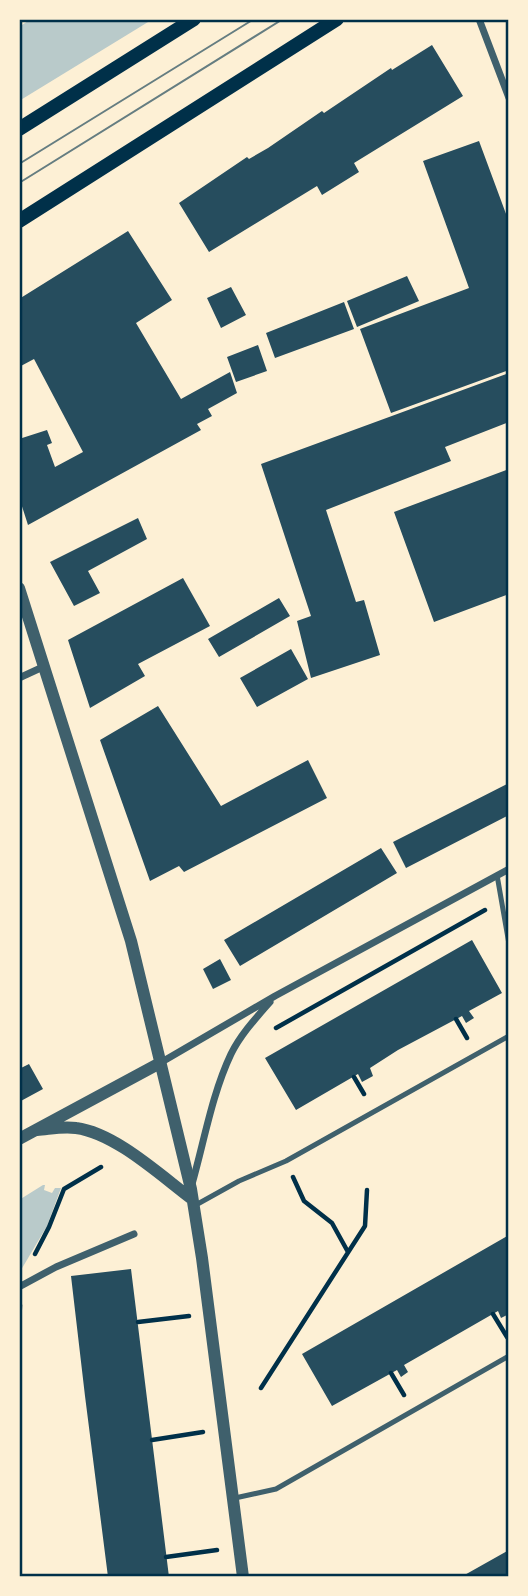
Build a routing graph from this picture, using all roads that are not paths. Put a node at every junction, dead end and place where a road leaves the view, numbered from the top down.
1 (194, 19) edge
2 (337, 19) edge
3 (479, 19) edge
4 (509, 98) edge
5 (19, 129) edge
6 (19, 221) edge
7 (19, 588) edge
8 (45, 666) junction
9 (19, 678) edge
10 (509, 869) edge
11 (498, 875) junction
12 (509, 944) edge
13 (275, 996) junction
14 (509, 1036) edge
15 (160, 1063) junction
16 (37, 1130) junction
17 (19, 1139) edge
18 (192, 1198) junction
19 (134, 1234) dead end
20 (20, 1287) edge
21 (509, 1356) edge
22 (232, 1498) junction
23 (243, 1577) edge

1 - 5 main road
2 - 6 main road
3 - 4 street
7 - 8 street
8 - 9 street
8 - 15 street
10 - 11 street
11 - 12 lane
11 - 13 street
13 - 15 street
13 - 18 street
14 - 18 lane
15 - 16 street
15 - 18 street
16 - 17 street
16 - 18 street
18 - 22 street
19 - 20 street
21 - 22 lane
22 - 23 street

